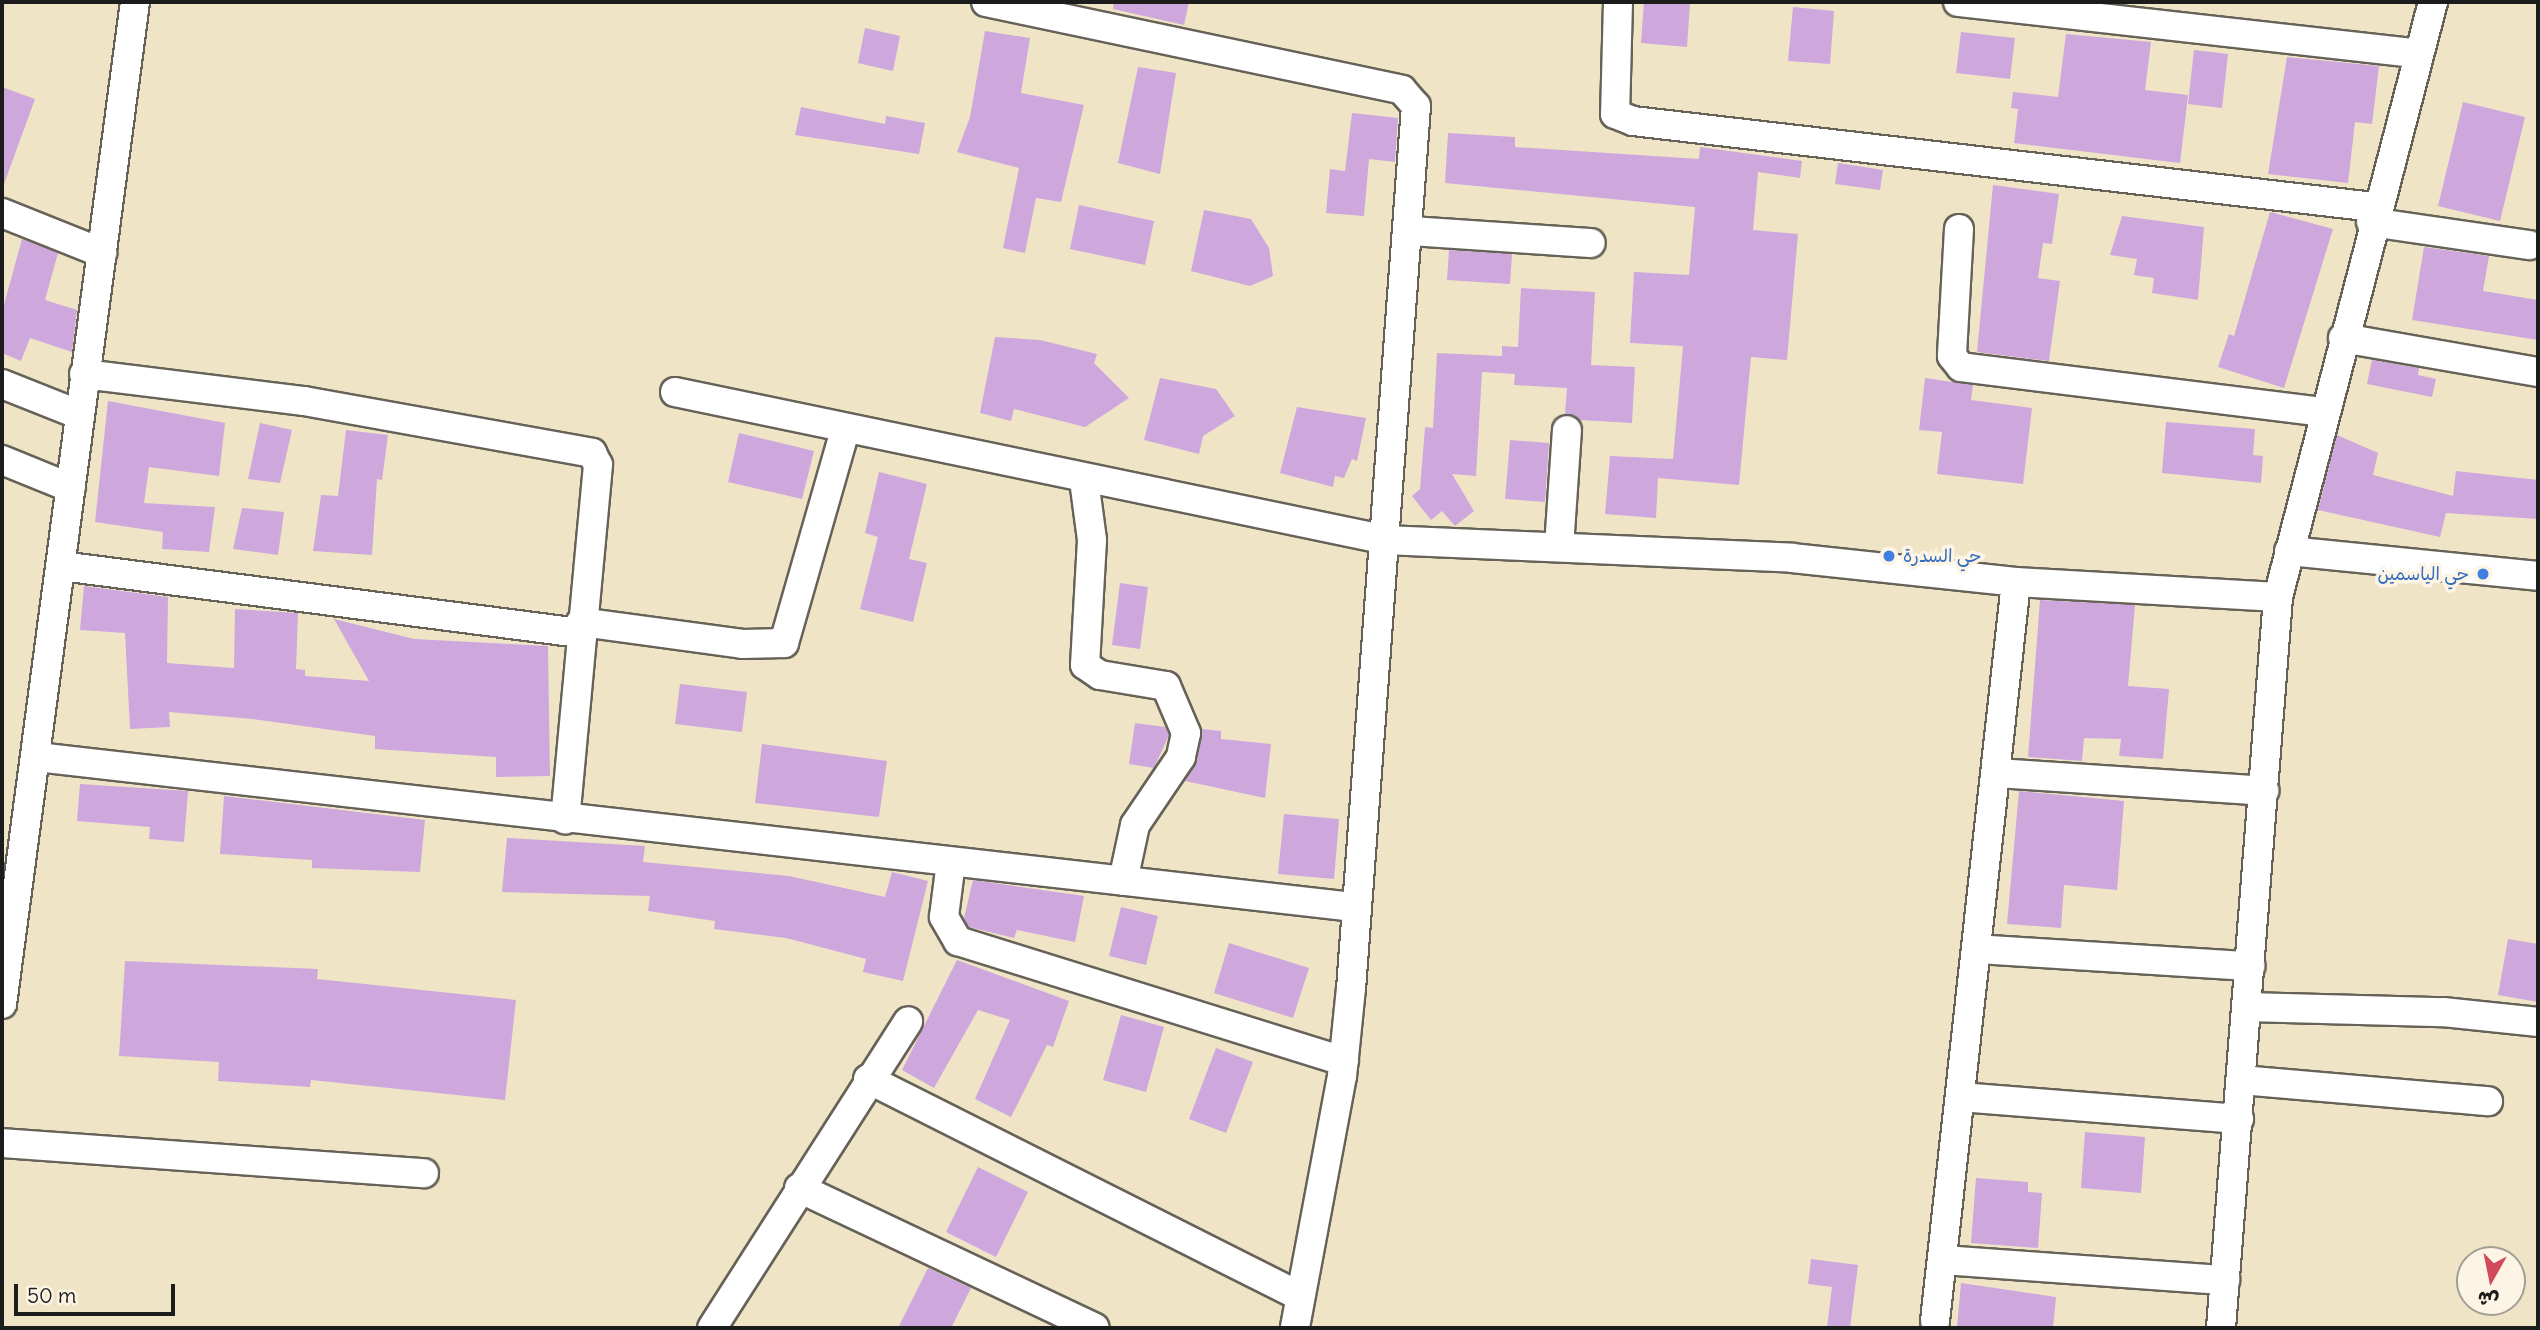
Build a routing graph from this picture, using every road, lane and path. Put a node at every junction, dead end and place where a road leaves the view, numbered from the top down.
1 (135, 2) edge
2 (986, 2) edge
3 (1618, 2) edge
4 (1958, 2) edge
5 (2433, 2) edge
6 (2418, 54) junction
7 (2, 213) edge
8 (2373, 214) junction
9 (1959, 229) dead end
10 (1410, 231) junction
11 (1591, 243) dead end
12 (2529, 245) dead end
13 (102, 253) junction
14 (2343, 338) junction
15 (2538, 372) edge
16 (84, 374) junction
17 (2, 384) edge
18 (675, 392) dead end
19 (2324, 412) junction
20 (80, 415) junction
21 (845, 430) junction
22 (1567, 430) dead end
23 (2, 460) edge
24 (1084, 480) junction
25 (71, 488) junction
26 (1387, 540) junction
27 (1559, 547) junction
28 (2289, 551) junction
29 (61, 566) junction
30 (2538, 576) edge
31 (2015, 582) junction
32 (2277, 597) junction
33 (580, 627) junction
34 (37, 757) junction
35 (1996, 773) junction
36 (2264, 791) junction
37 (565, 819) junction
38 (951, 862) junction
39 (1124, 881) junction
40 (1354, 907) junction
41 (1976, 949) junction
42 (2250, 966) junction
43 (5, 967) edge
44 (2, 1004) edge
45 (2247, 1007) junction
46 (908, 1021) dead end
47 (2538, 1022) edge
48 (1344, 1061) junction
49 (867, 1079) junction
50 (2241, 1080) junction
51 (1960, 1097) junction
52 (2488, 1101) dead end
53 (2239, 1119) junction
54 (2, 1143) edge
55 (424, 1173) dead end
56 (799, 1188) junction
57 (1943, 1260) junction
58 (2225, 1280) junction
59 (1300, 1296) junction
60 (1935, 1321) dead end
61 (712, 1328) edge
62 (1095, 1328) edge
63 (1295, 1328) edge
64 (2221, 1328) edge

1 - 13 street
2 - 10 street
3 - 8 street
4 - 6 street
5 - 6 street
6 - 8 street
7 - 13 street
8 - 12 street
8 - 14 street
9 - 19 street
10 - 11 street
10 - 26 street
13 - 16 street
14 - 15 street
14 - 19 street
16 - 20 street
16 - 33 street
17 - 20 street
18 - 21 street
19 - 28 street
20 - 25 street
21 - 24 street
21 - 33 street
22 - 27 street
23 - 25 street
24 - 26 street
24 - 39 street
25 - 29 street
26 - 27 street
26 - 40 street
27 - 31 street
28 - 30 street
28 - 32 street
29 - 33 street
29 - 34 street
31 - 32 street
31 - 35 street
32 - 36 street
33 - 37 street
34 - 37 street
34 - 43 street
35 - 36 street
35 - 41 street
36 - 42 street
37 - 38 street
38 - 39 street
38 - 48 street
39 - 40 street
40 - 48 street
41 - 42 street
41 - 51 street
42 - 45 street
43 - 44 street
45 - 47 street
45 - 50 street
46 - 49 street
48 - 59 street
49 - 56 street
49 - 59 street
50 - 52 street
50 - 53 street
51 - 53 street
51 - 57 street
53 - 58 street
54 - 55 street
56 - 61 street
56 - 62 street
57 - 58 street
57 - 60 street
58 - 64 street
59 - 63 street

